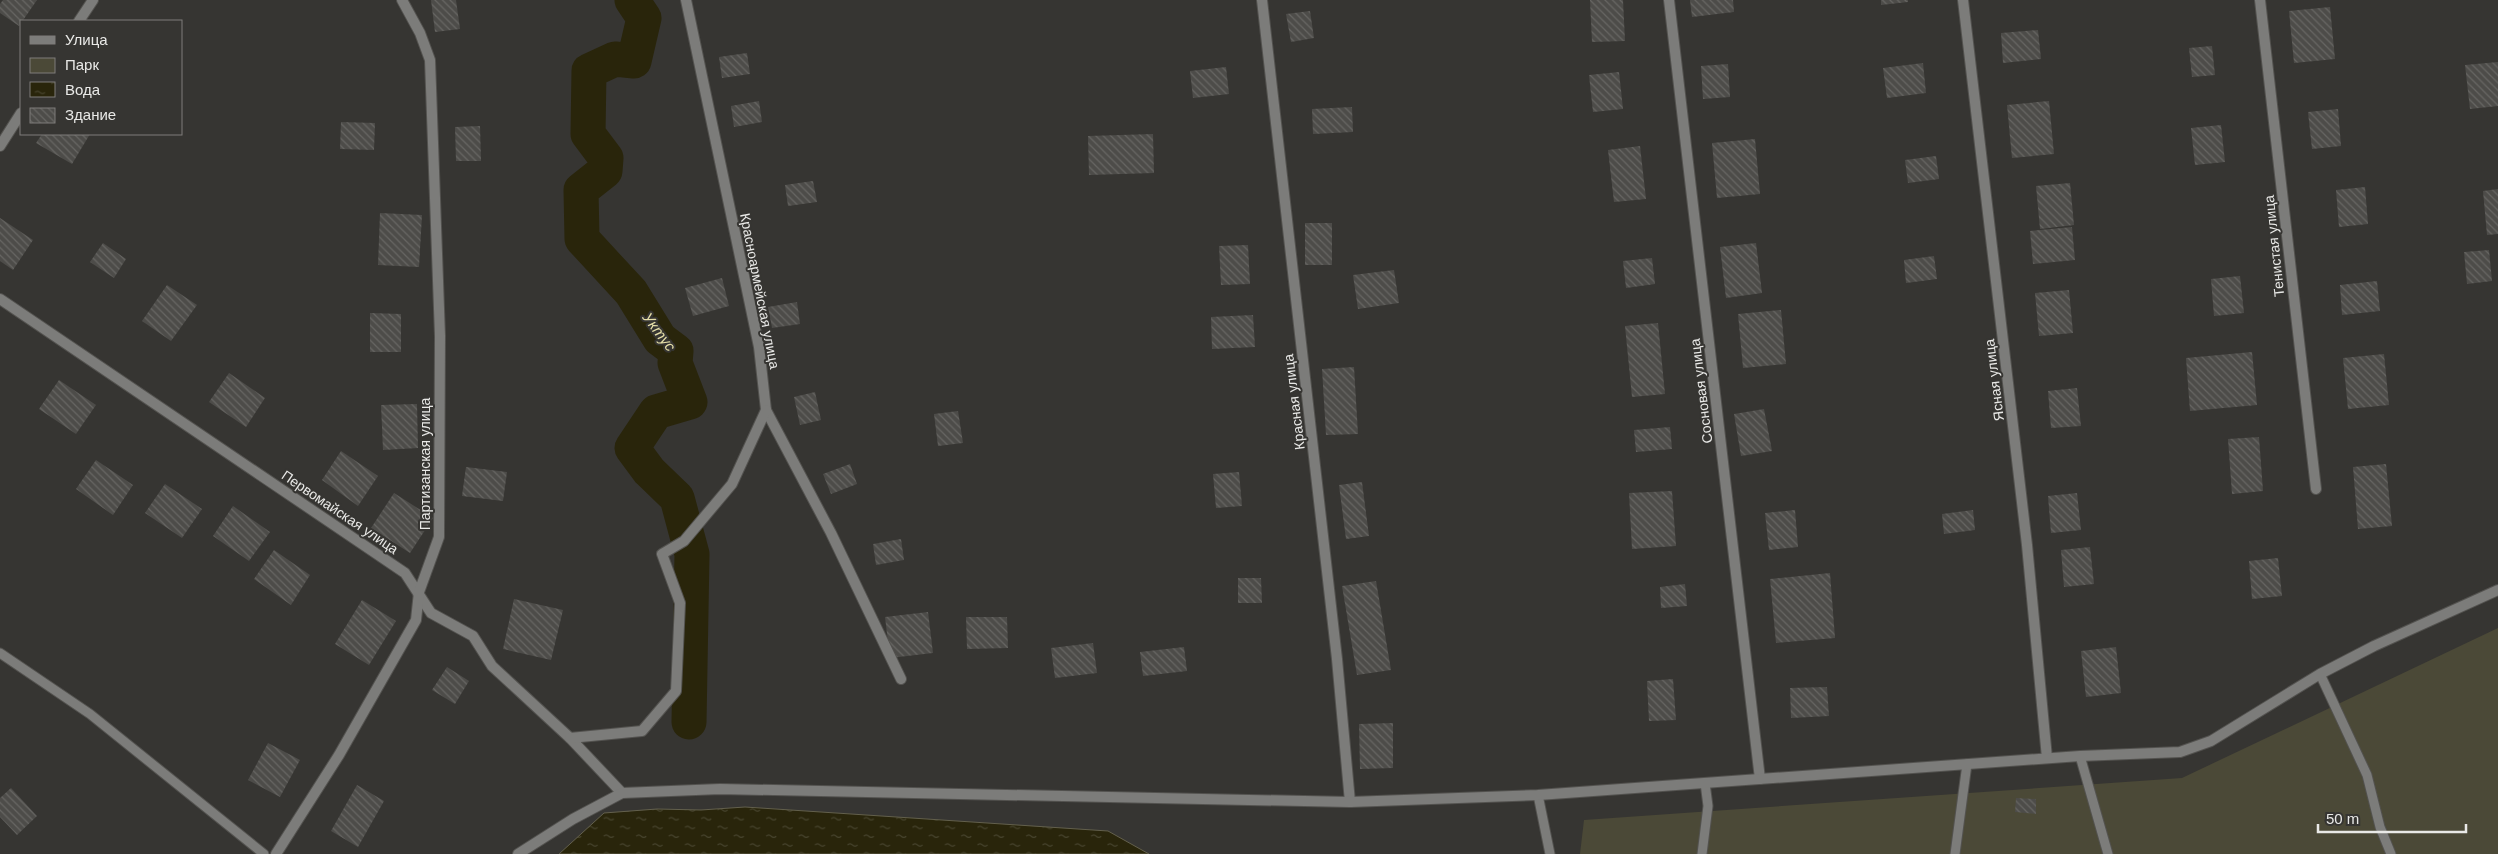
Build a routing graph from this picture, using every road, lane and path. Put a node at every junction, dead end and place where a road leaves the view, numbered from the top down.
1 (93, 0) edge
2 (402, 0) edge
3 (686, 0) edge
4 (1262, 0) edge
5 (1668, 0) edge
6 (1964, 0) edge
7 (2260, 0) edge
8 (81, 20) edge
9 (20, 115) edge
10 (0, 146) edge
11 (0, 299) edge
12 (766, 410) junction
13 (2316, 489) dead end
14 (2498, 590) edge
15 (419, 592) junction
16 (0, 653) edge
17 (2320, 674) junction
18 (902, 678) dead end
19 (570, 738) junction
20 (2080, 756) junction
21 (2047, 758) junction
22 (1967, 764) junction
23 (1760, 778) junction
24 (1705, 783) junction
25 (622, 793) junction
26 (1538, 795) junction
27 (1350, 802) junction
28 (264, 854) edge
29 (276, 854) edge
30 (518, 854) edge
31 (1550, 854) edge
32 (1702, 854) edge
33 (1955, 854) edge
34 (2108, 854) edge
35 (2391, 854) edge

1 - 8 street
2 - 15 street, Партизанская улица
3 - 12 street, Красноармейская улица
4 - 27 street, Красная улица
5 - 23 street, Сосновая улица
6 - 21 street, Ясная улица
7 - 13 street, Тенистая улица
9 - 10 street
11 - 15 street, Первомайская улица
12 - 18 street, Красноармейская улица
12 - 19 street
14 - 17 street
15 - 19 street, Первомайская улица
15 - 29 street, Партизанская улица
16 - 28 lane
17 - 20 street
17 - 35 lane
19 - 25 street, Первомайская улица
20 - 21 street
20 - 34 lane
21 - 22 street
22 - 23 street
22 - 33 lane
23 - 24 street
24 - 26 street
24 - 32 lane
25 - 27 street
25 - 30 street
26 - 27 street
26 - 31 lane

